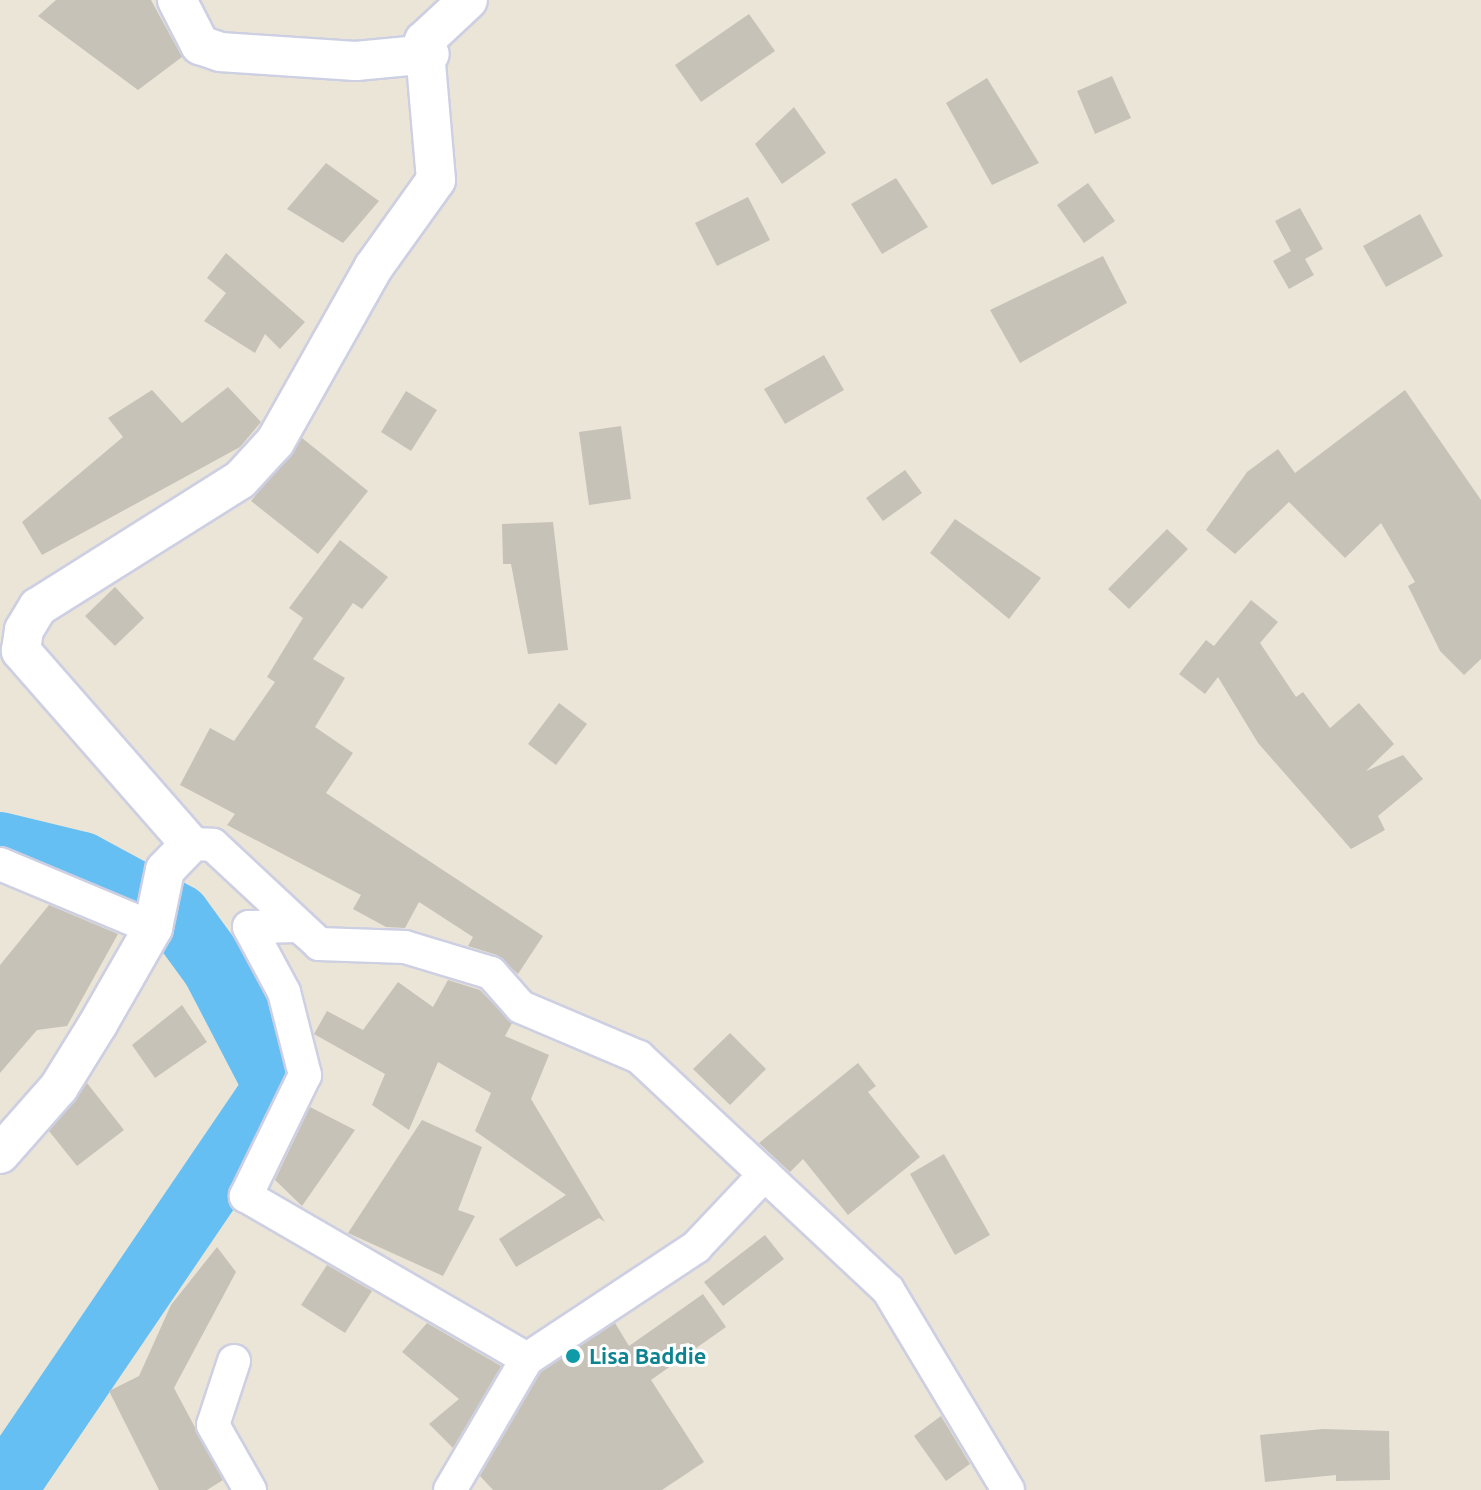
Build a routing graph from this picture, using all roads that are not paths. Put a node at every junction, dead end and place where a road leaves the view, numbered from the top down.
1 (177, 0) edge
2 (468, 0) edge
3 (430, 54) junction
4 (177, 857) junction
5 (0, 864) edge
6 (153, 928) junction
7 (319, 944) junction
8 (0, 1154) edge
9 (765, 1174) junction
10 (527, 1359) junction
11 (234, 1361) dead end
12 (250, 1490) edge
13 (450, 1490) edge
14 (1008, 1490) edge

1 - 3 street
2 - 3 street
3 - 4 street
4 - 6 street
4 - 7 street
5 - 6 street
6 - 8 street
7 - 9 street
7 - 10 street
9 - 10 street
9 - 14 street
10 - 13 street
11 - 12 street

